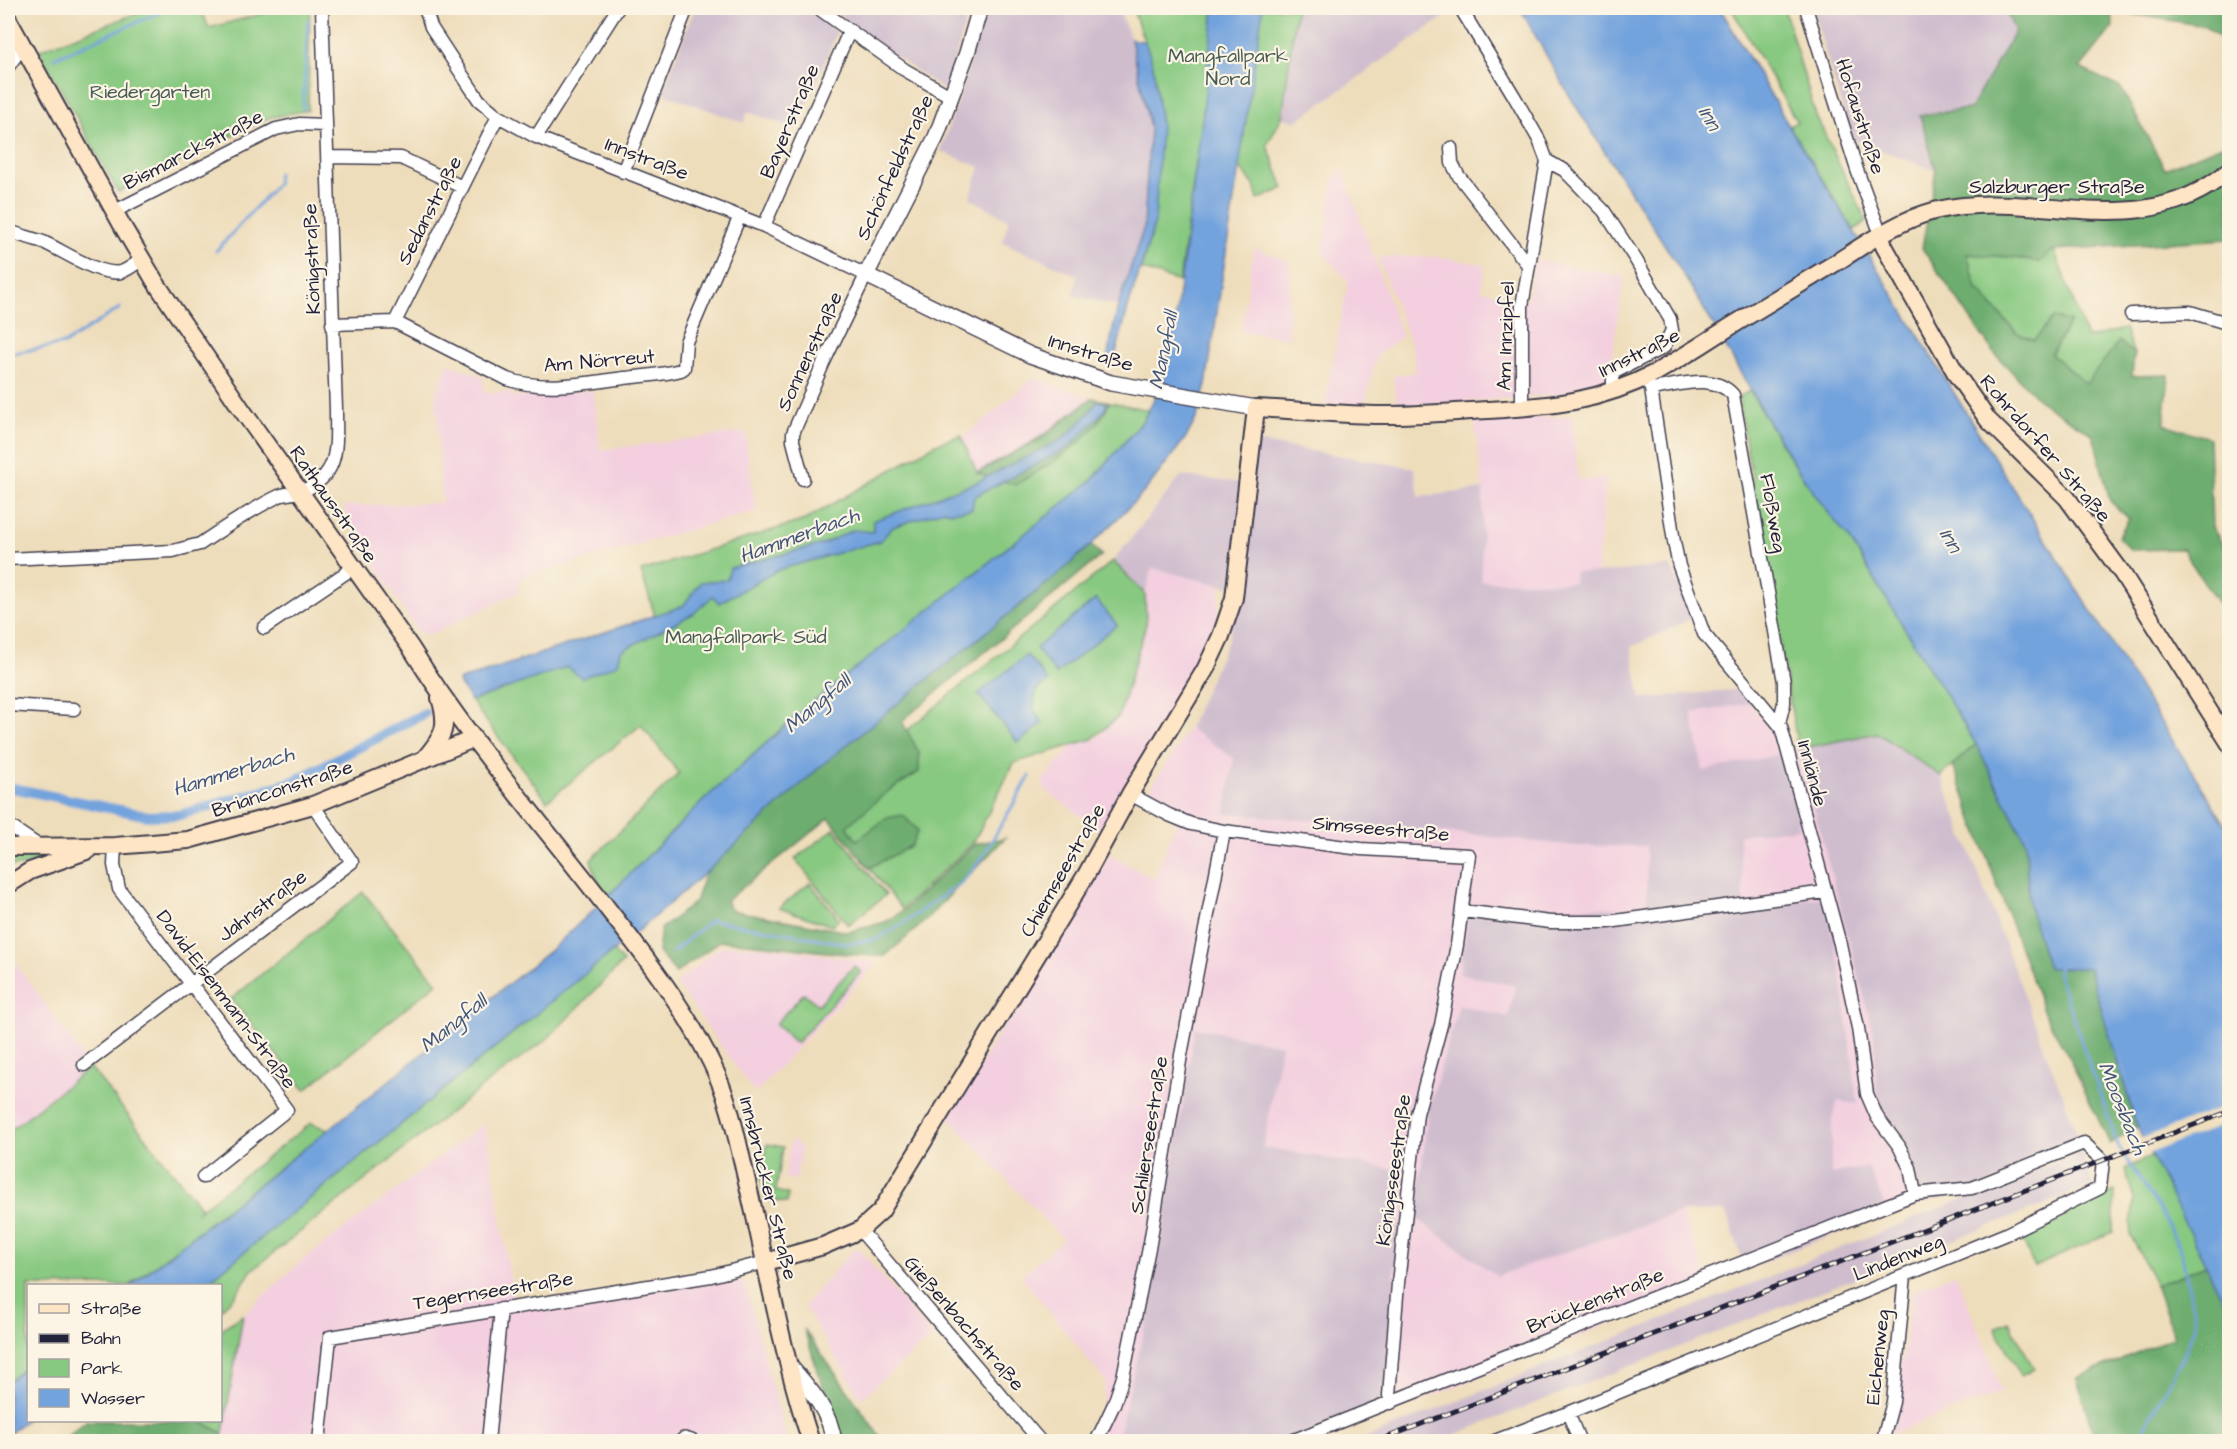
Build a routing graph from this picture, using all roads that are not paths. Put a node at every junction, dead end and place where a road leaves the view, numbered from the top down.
1 (322, 8) edge
2 (425, 8) edge
3 (618, 8) edge
4 (687, 8) edge
5 (818, 8) edge
6 (980, 8) edge
7 (1806, 8) edge
8 (1461, 9) dead end
9 (8, 19) edge
10 (849, 32) junction
11 (22, 47) junction
12 (8, 67) edge
13 (950, 96) junction
14 (498, 116) junction
15 (325, 125) junction
16 (536, 136) junction
17 (1451, 148) dead end
18 (327, 157) junction
19 (1547, 161) junction
20 (2229, 170) edge
21 (623, 171) junction
22 (462, 187) junction
23 (115, 211) junction
24 (740, 216) junction
25 (764, 226) junction
26 (8, 231) edge
27 (1881, 235) junction
28 (141, 260) junction
29 (1528, 265) junction
30 (866, 275) junction
31 (2131, 314) dead end
32 (395, 322) junction
33 (332, 324) junction
34 (2229, 324) edge
35 (1648, 383) junction
36 (1613, 391) junction
37 (1256, 408) junction
38 (1522, 408) junction
39 (803, 480) dead end
40 (300, 492) junction
41 (8, 559) edge
42 (353, 568) junction
43 (264, 628) dead end
44 (437, 689) junction
45 (8, 705) edge
46 (74, 709) dead end
47 (1779, 723) junction
48 (473, 739) junction
49 (2229, 744) edge
50 (423, 761) junction
51 (1131, 794) junction
52 (313, 804) junction
53 (8, 825) edge
54 (1224, 831) junction
55 (39, 846) junction
56 (115, 846) junction
57 (8, 847) edge
58 (97, 847) junction
59 (30, 871) junction
60 (8, 872) edge
61 (8, 885) edge
62 (1826, 892) junction
63 (1463, 911) junction
64 (648, 960) joint
65 (191, 984) junction
66 (84, 1065) dead end
67 (203, 1177) dead end
68 (1915, 1194) junction
69 (860, 1230) junction
70 (766, 1262) junction
71 (1905, 1275) junction
72 (501, 1309) junction
73 (788, 1364) junction
74 (1391, 1402) junction
75 (1568, 1413) junction
76 (811, 1441) edge
77 (319, 1442) edge
78 (488, 1442) edge
79 (834, 1442) edge
80 (1041, 1442) edge
81 (1096, 1442) edge
82 (1288, 1442) edge
83 (1492, 1442) edge
84 (1580, 1442) edge
85 (1881, 1442) edge

1 - 15 street, Königstraße
2 - 14 street, Innstraße
3 - 16 street
4 - 21 street
5 - 10 street
6 - 13 street, Schönfeldstraße
7 - 27 street, Hofaustraße
8 - 19 street
9 - 11 main road, Rathausstraße
10 - 13 street
10 - 25 street, Bayerstraße
11 - 12 street
11 - 23 main road, Rathausstraße
13 - 30 street, Schönfeldstraße
14 - 16 street, Innstraße
14 - 22 street, Sedanstraße
15 - 18 street, Königstraße
15 - 23 street, Bismarckstraße
16 - 21 street, Innstraße
17 - 29 street, Am Innzipfel
18 - 22 street
18 - 33 street, Königstraße
19 - 29 street, Am Innzipfel
19 - 36 street
20 - 27 main road, Salzburger Straße
21 - 24 street, Innstraße
22 - 32 street, Sedanstraße
23 - 28 main road, Rathausstraße
24 - 25 street, Innstraße
24 - 32 street, Am Nörreut
25 - 30 street, Innstraße
26 - 28 street
27 - 35 main road, Innstraße
27 - 49 main road, Rohrdorfer Straße
28 - 40 main road, Rathausstraße
29 - 38 street, Am Innzipfel
30 - 37 street, Innstraße
30 - 39 street, Sonnenstraße
31 - 34 street
32 - 33 street, Am Nörreut
33 - 40 street, Königstraße
35 - 36 main road, Innstraße
35 - 47 street, Innlände
35 - 47 street, Floßweg
36 - 38 main road, Innstraße
37 - 38 main road, Innstraße
37 - 51 main road, Chiemseestraße
40 - 41 street, Königstraße
40 - 42 main road, Rathausstraße
42 - 43 street
42 - 44 main road, Rathausstraße
44 - 48 main road, Rathausstraße
44 - 50 main road
45 - 46 street
47 - 62 street, Innlände
48 - 50 main road, Brianconstraße
48 - 64 main road, Rathausstraße
50 - 52 main road, Brianconstraße
51 - 54 street, Simsseestraße
51 - 69 main road, Chiemseestraße
52 - 56 main road, Brianconstraße
52 - 65 street, Jahnstraße
53 - 55 street
54 - 63 street, Simsseestraße
54 - 81 street, Schlierseestraße
55 - 57 main road, Brianconstraße
55 - 58 main road, Brianconstraße
56 - 58 main road, Brianconstraße
56 - 65 street, David-Eisenmann-Straße
58 - 59 main road, Brianconstraße
59 - 60 main road, Brianconstraße
59 - 61 main road, Brianconstraße
62 - 63 street
62 - 68 street, Innlände
63 - 74 street, Königsseestraße
64 - 70 main road, Innsbrucker Straße
65 - 66 street, Jahnstraße
65 - 67 street, David-Eisenmann-Straße
68 - 71 street, Lindenweg
68 - 74 street, Brückenstraße
69 - 70 main road, Chiemseestraße
69 - 80 street, Gießenbachstraße
70 - 72 street, Tegernseestraße
70 - 73 main road, Innsbrucker Straße
71 - 75 street, Lindenweg
71 - 85 street, Eichenweg
72 - 77 street, Tegernseestraße
72 - 78 street
73 - 76 main road, Innsbrucker Straße
73 - 79 street
74 - 82 street, Brückenstraße
75 - 83 street, Lindenweg
75 - 84 street

